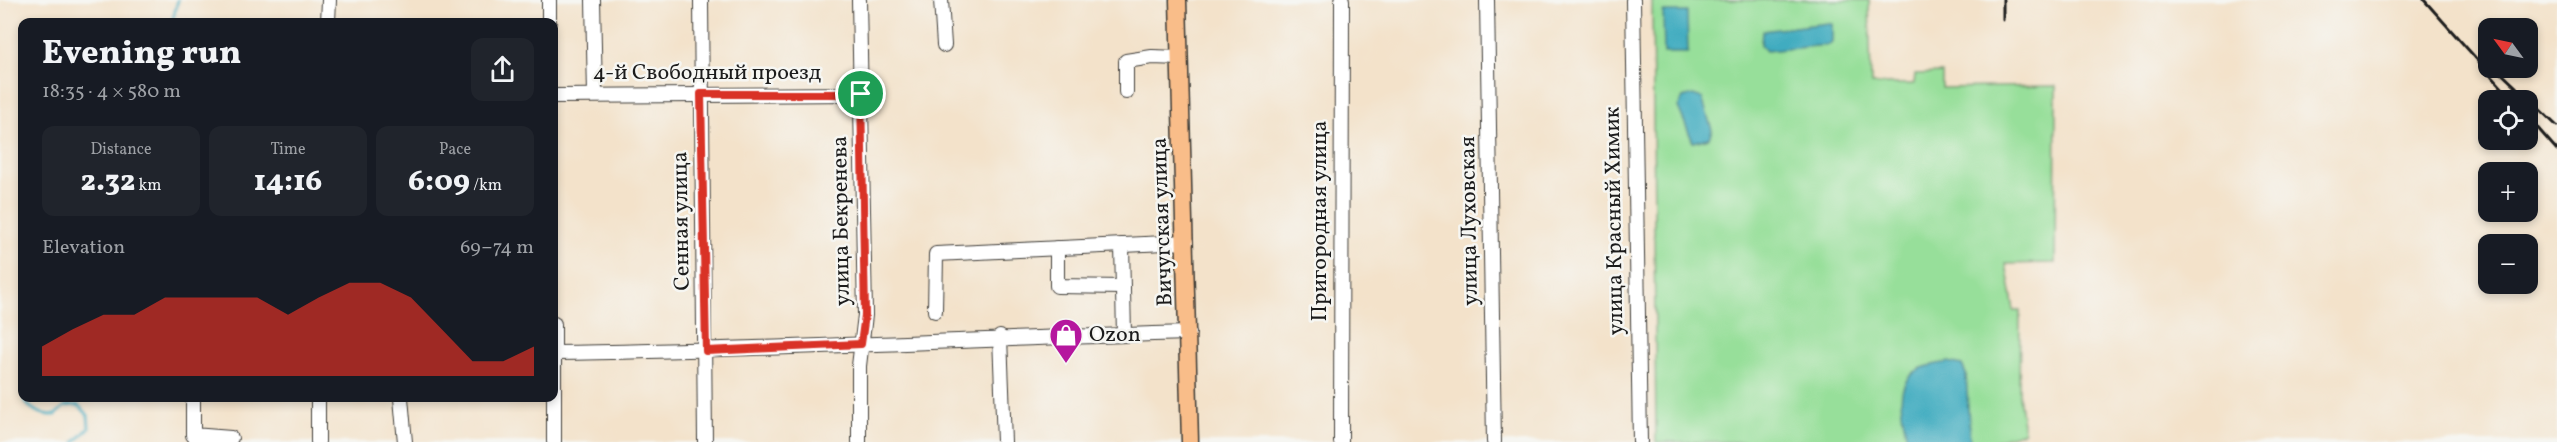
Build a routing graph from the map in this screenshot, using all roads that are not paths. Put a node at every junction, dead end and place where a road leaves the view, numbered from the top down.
1 (328, 0) edge
2 (549, 0) edge
3 (593, 0) edge
4 (701, 0) edge
5 (859, 0) edge
6 (941, 0) edge
7 (1178, 0) edge
8 (1342, 0) edge
9 (1487, 0) edge
10 (1633, 0) edge
11 (328, 18) edge
12 (549, 18) edge
13 (944, 45) dead end
14 (1180, 58) junction
15 (1126, 92) dead end
16 (595, 94) junction
17 (701, 94) junction
18 (861, 94) junction
19 (558, 96) edge
20 (1186, 242) junction
21 (1122, 245) junction
22 (1057, 248) junction
23 (1123, 287) junction
24 (935, 311) dead end
25 (1189, 333) junction
26 (1124, 335) junction
27 (1000, 337) junction
28 (861, 344) junction
29 (706, 351) junction
30 (558, 353) edge
31 (193, 402) edge
32 (318, 402) edge
33 (401, 402) edge
34 (554, 402) edge
35 (231, 438) dead end
36 (318, 442) edge
37 (405, 442) edge
38 (554, 442) edge
39 (705, 442) edge
40 (859, 442) edge
41 (1004, 442) edge
42 (1190, 442) edge
43 (1341, 442) edge
44 (1494, 442) edge
45 (1640, 442) edge

1 - 11 street
2 - 12 street
3 - 16 street
4 - 17 street, Сенная улица
5 - 18 street, улица Бекренева
6 - 13 street
7 - 14 main road, Вичугская улица
8 - 43 street, Пригородная улица
9 - 44 street, улица Луховская
10 - 45 street, улица Красный Химик
14 - 15 street
14 - 20 main road, Вичугская улица
16 - 17 street, 4-й Свободный проезд
16 - 19 street, 4-й Свободный проезд
17 - 18 street, 4-й Свободный проезд
17 - 29 street, Сенная улица
18 - 28 street, улица Бекренева
20 - 21 street
20 - 25 main road, Вичугская улица
21 - 22 street
21 - 23 street
22 - 23 street
22 - 24 street
23 - 26 street
25 - 26 street
25 - 42 main road, Вичугская улица
26 - 27 street
27 - 28 street
27 - 41 street
28 - 29 street
28 - 40 street, улица Бекренева
29 - 30 street
29 - 39 street, Сенная улица
31 - 35 street
32 - 36 street
33 - 37 street
34 - 38 street

